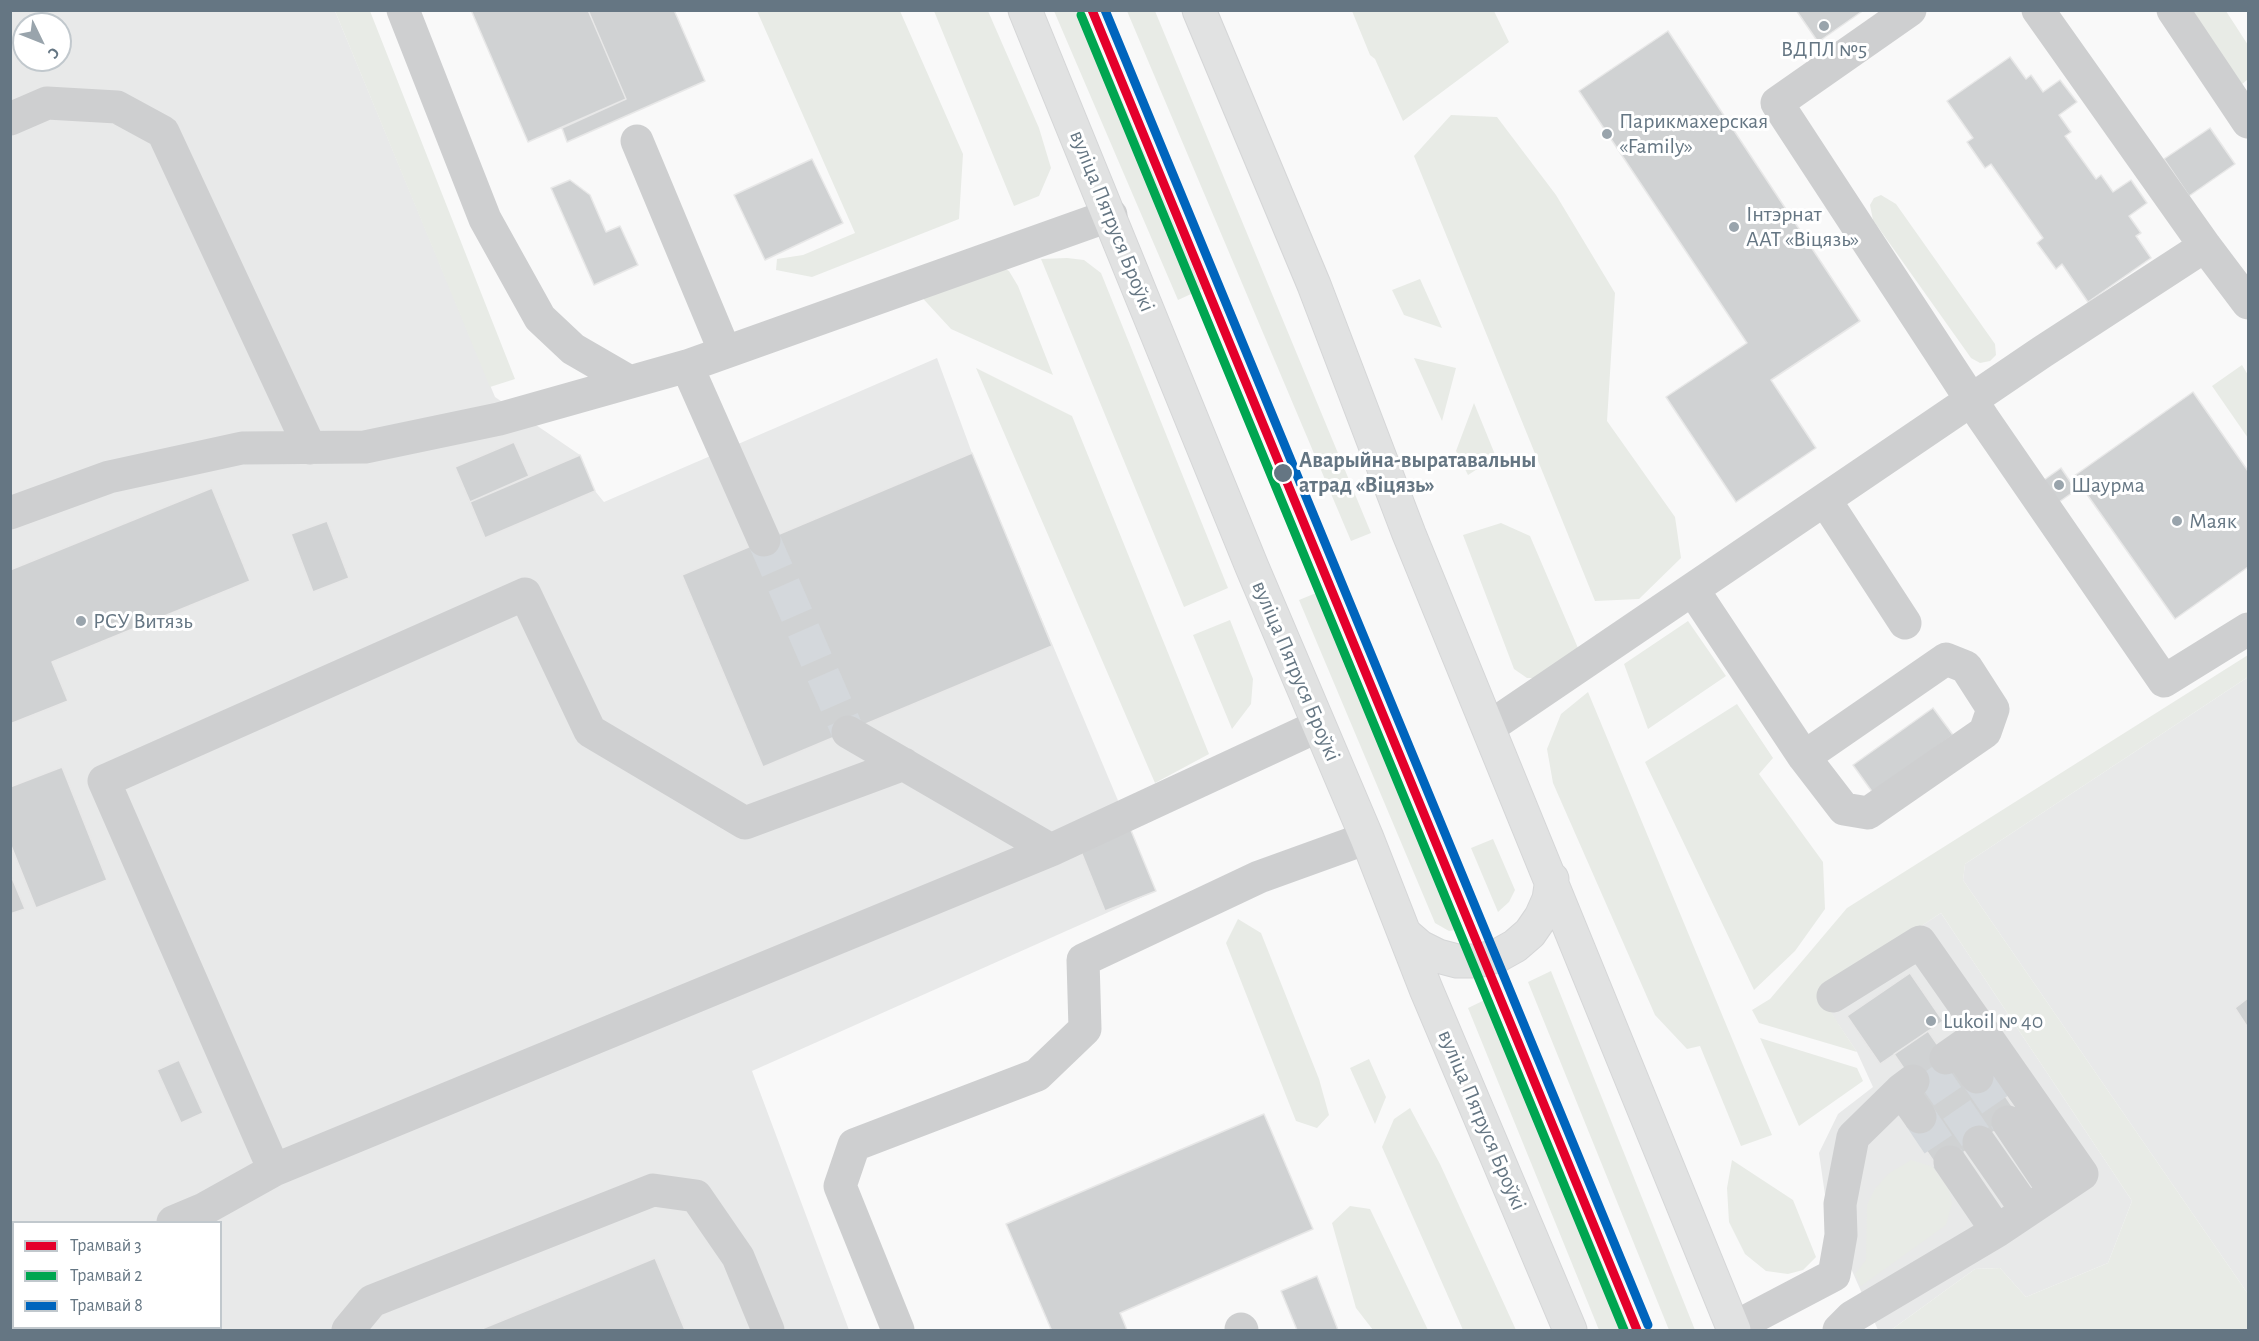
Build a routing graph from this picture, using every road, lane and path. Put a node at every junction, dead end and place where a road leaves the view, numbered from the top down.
1 (403, 10) edge
2 (1025, 10) edge
3 (1199, 10) edge
4 (1910, 10) edge
5 (2038, 10) edge
6 (2173, 10) edge
7 (10, 119) edge
8 (2248, 122) edge
9 (637, 141) dead end
10 (1111, 215) junction
11 (2205, 246) junction
12 (2248, 303) edge
13 (725, 352) junction
14 (687, 366) junction
15 (630, 382) junction
16 (1973, 400) junction
17 (310, 448) junction
18 (1825, 500) junction
19 (10, 513) edge
20 (764, 540) tunnel mouth
21 (1692, 590) junction
22 (1905, 623) dead end
23 (2248, 629) edge
24 (1318, 726) junction
25 (1488, 728) junction
26 (848, 732) tunnel mouth
27 (1804, 756) junction
28 (904, 764) junction
29 (1367, 838) junction
30 (1051, 850) junction
31 (1551, 879) junction
32 (1404, 934) junction
33 (1833, 996) dead end
34 (1963, 1047) junction
35 (1977, 1077) tunnel mouth
36 (1920, 1117) tunnel mouth
37 (2008, 1122) tunnel mouth
38 (1979, 1142) tunnel mouth
39 (1950, 1162) tunnel mouth
40 (274, 1170) junction
41 (2055, 1192) junction
42 (2026, 1211) junction
43 (175, 1221) edge
44 (1997, 1231) junction
45 (1733, 1329) edge
46 (348, 1330) edge
47 (768, 1330) edge
48 (898, 1330) edge
49 (1570, 1330) edge
50 (1839, 1330) edge

1 - 15 lane
2 - 10 main road, вуліца Пятруся Броўкі
3 - 25 main road
4 - 16 lane
5 - 11 lane
6 - 8 lane
7 - 17 lane
9 - 13 lane
10 - 13 lane
10 - 24 main road, вуліца Пятруся Броўкі
11 - 12 lane
11 - 16 lane
13 - 14 lane
14 - 15 lane
14 - 20 lane
15 - 17 lane
16 - 18 lane
16 - 23 lane
17 - 19 lane
18 - 21 lane
18 - 22 lane
21 - 25 lane
21 - 27 lane
24 - 29 main road, вуліца Пятруся Броўкі
24 - 30 lane
25 - 31 main road
26 - 28 lane
27 - 27 lane
28 - 30 lane
28 - 40 lane
29 - 32 main road, вуліца Пятруся Броўкі
29 - 48 lane
30 - 40 lane
31 - 32 main road
31 - 45 main road
32 - 49 main road, вуліца Пятруся Броўкі
33 - 34 lane
34 - 35 lane
34 - 41 lane
36 - 45 lane
37 - 41 lane
38 - 42 lane
39 - 44 lane
40 - 43 lane
41 - 42 lane
42 - 44 lane
44 - 50 lane
46 - 47 lane

